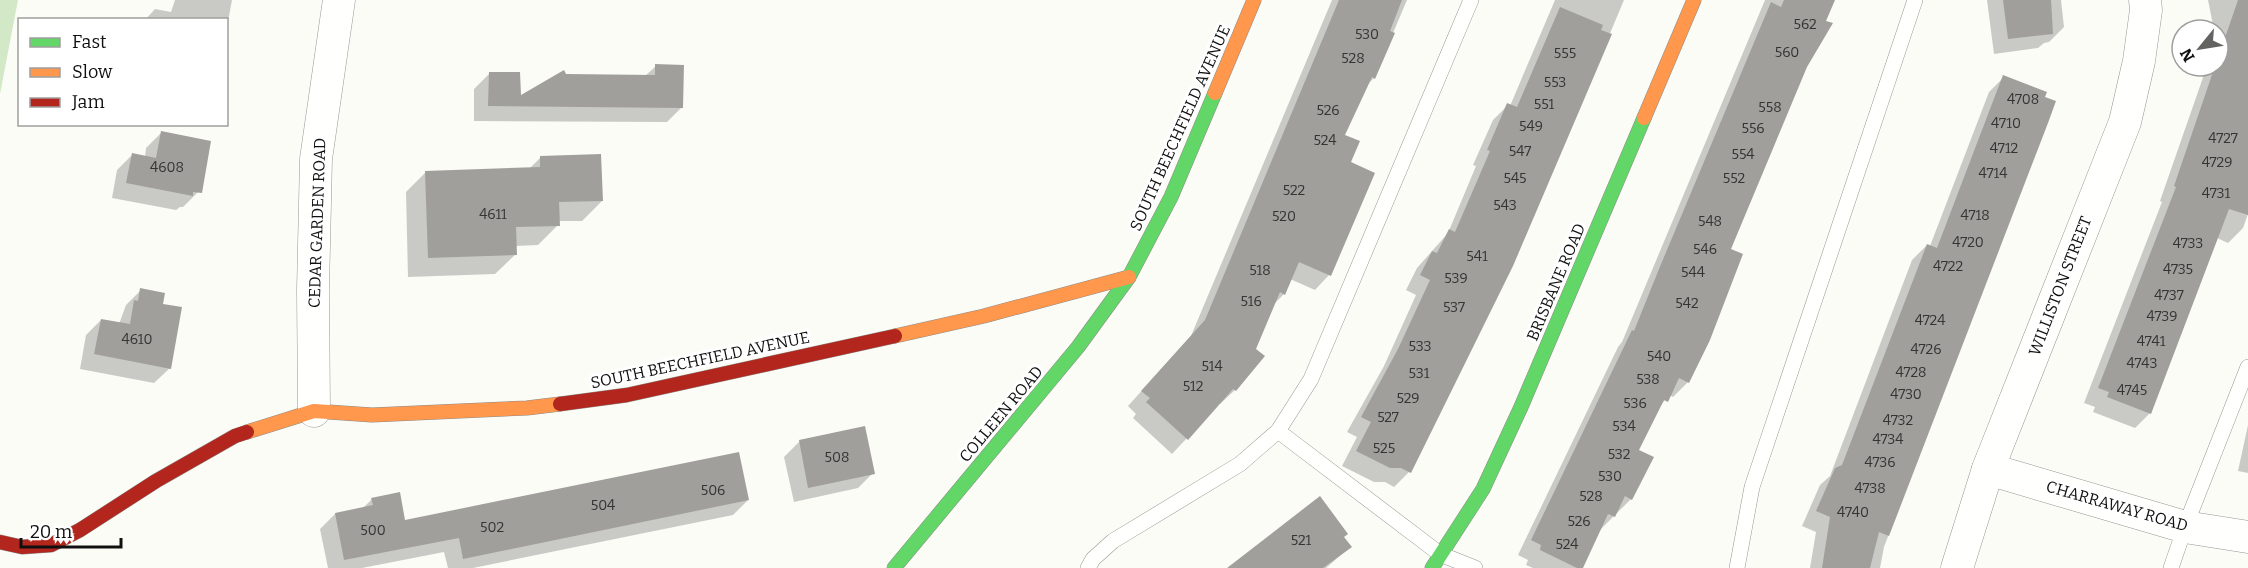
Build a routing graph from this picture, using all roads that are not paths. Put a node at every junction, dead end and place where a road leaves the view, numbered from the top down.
1 (339, 0) edge
2 (1254, 0) edge
3 (1471, 0) edge
4 (1694, 0) edge
5 (1915, 0) edge
6 (2145, 0) edge
7 (1129, 277) junction
8 (2248, 367) edge
9 (314, 411) junction
10 (1278, 431) junction
11 (1988, 469) junction
12 (2185, 527) junction
13 (2248, 537) edge
14 (0, 542) edge
15 (1440, 554) junction
16 (894, 568) edge
17 (1088, 568) edge
18 (1432, 568) edge
19 (1475, 568) edge
20 (1737, 568) edge
21 (1957, 568) edge
22 (2170, 568) edge

1 - 9 street, CEDAR GARDEN ROAD
2 - 7 street, SOUTH BEECHFIELD AVENUE
3 - 10 lane
4 - 15 street, BRISBANE ROAD
5 - 20 lane
6 - 11 street, WILLISTON STREET
7 - 9 street, SOUTH BEECHFIELD AVENUE
7 - 16 street, COLLEEN ROAD
8 - 12 lane
9 - 14 street, SOUTH BEECHFIELD AVENUE
10 - 15 lane
10 - 17 lane
11 - 12 street, CHARRAWAY ROAD
11 - 21 street, WILLISTON STREET
12 - 13 street, CHARRAWAY ROAD
12 - 22 lane
15 - 18 street, BRISBANE ROAD
15 - 19 lane

